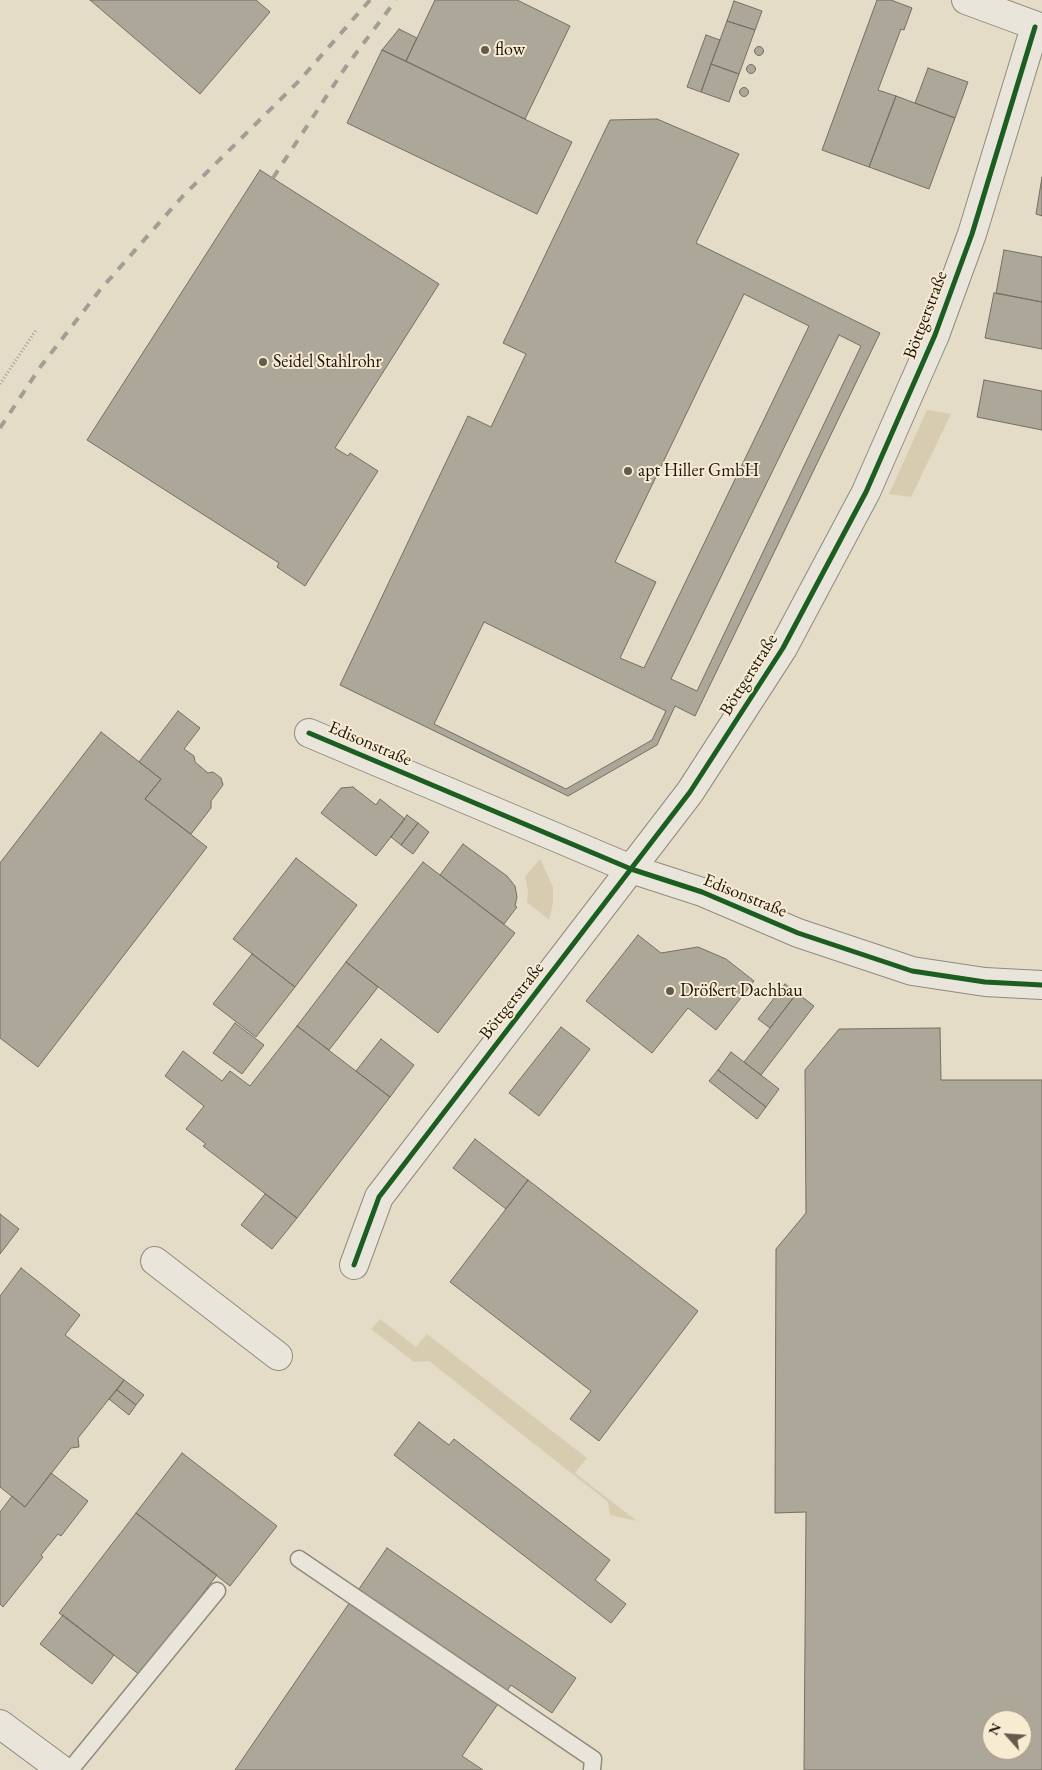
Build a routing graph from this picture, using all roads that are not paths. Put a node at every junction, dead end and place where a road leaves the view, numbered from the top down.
1 (966, 0) edge
2 (1039, 28) edge
3 (309, 733) dead end
4 (631, 869) junction
5 (1042, 985) edge
6 (155, 1262) dead end
7 (354, 1264) dead end
8 (278, 1356) dead end
9 (299, 1559) dead end
10 (217, 1591) dead end
11 (0, 1724) edge
12 (62, 1770) edge
13 (70, 1770) edge
14 (592, 1770) edge

1 - 2 street
2 - 4 street, Böttgerstraße
3 - 4 street, Edisonstraße
4 - 5 street, Edisonstraße
4 - 7 street, Böttgerstraße
6 - 8 street
9 - 14 lane
10 - 13 lane
11 - 12 street

